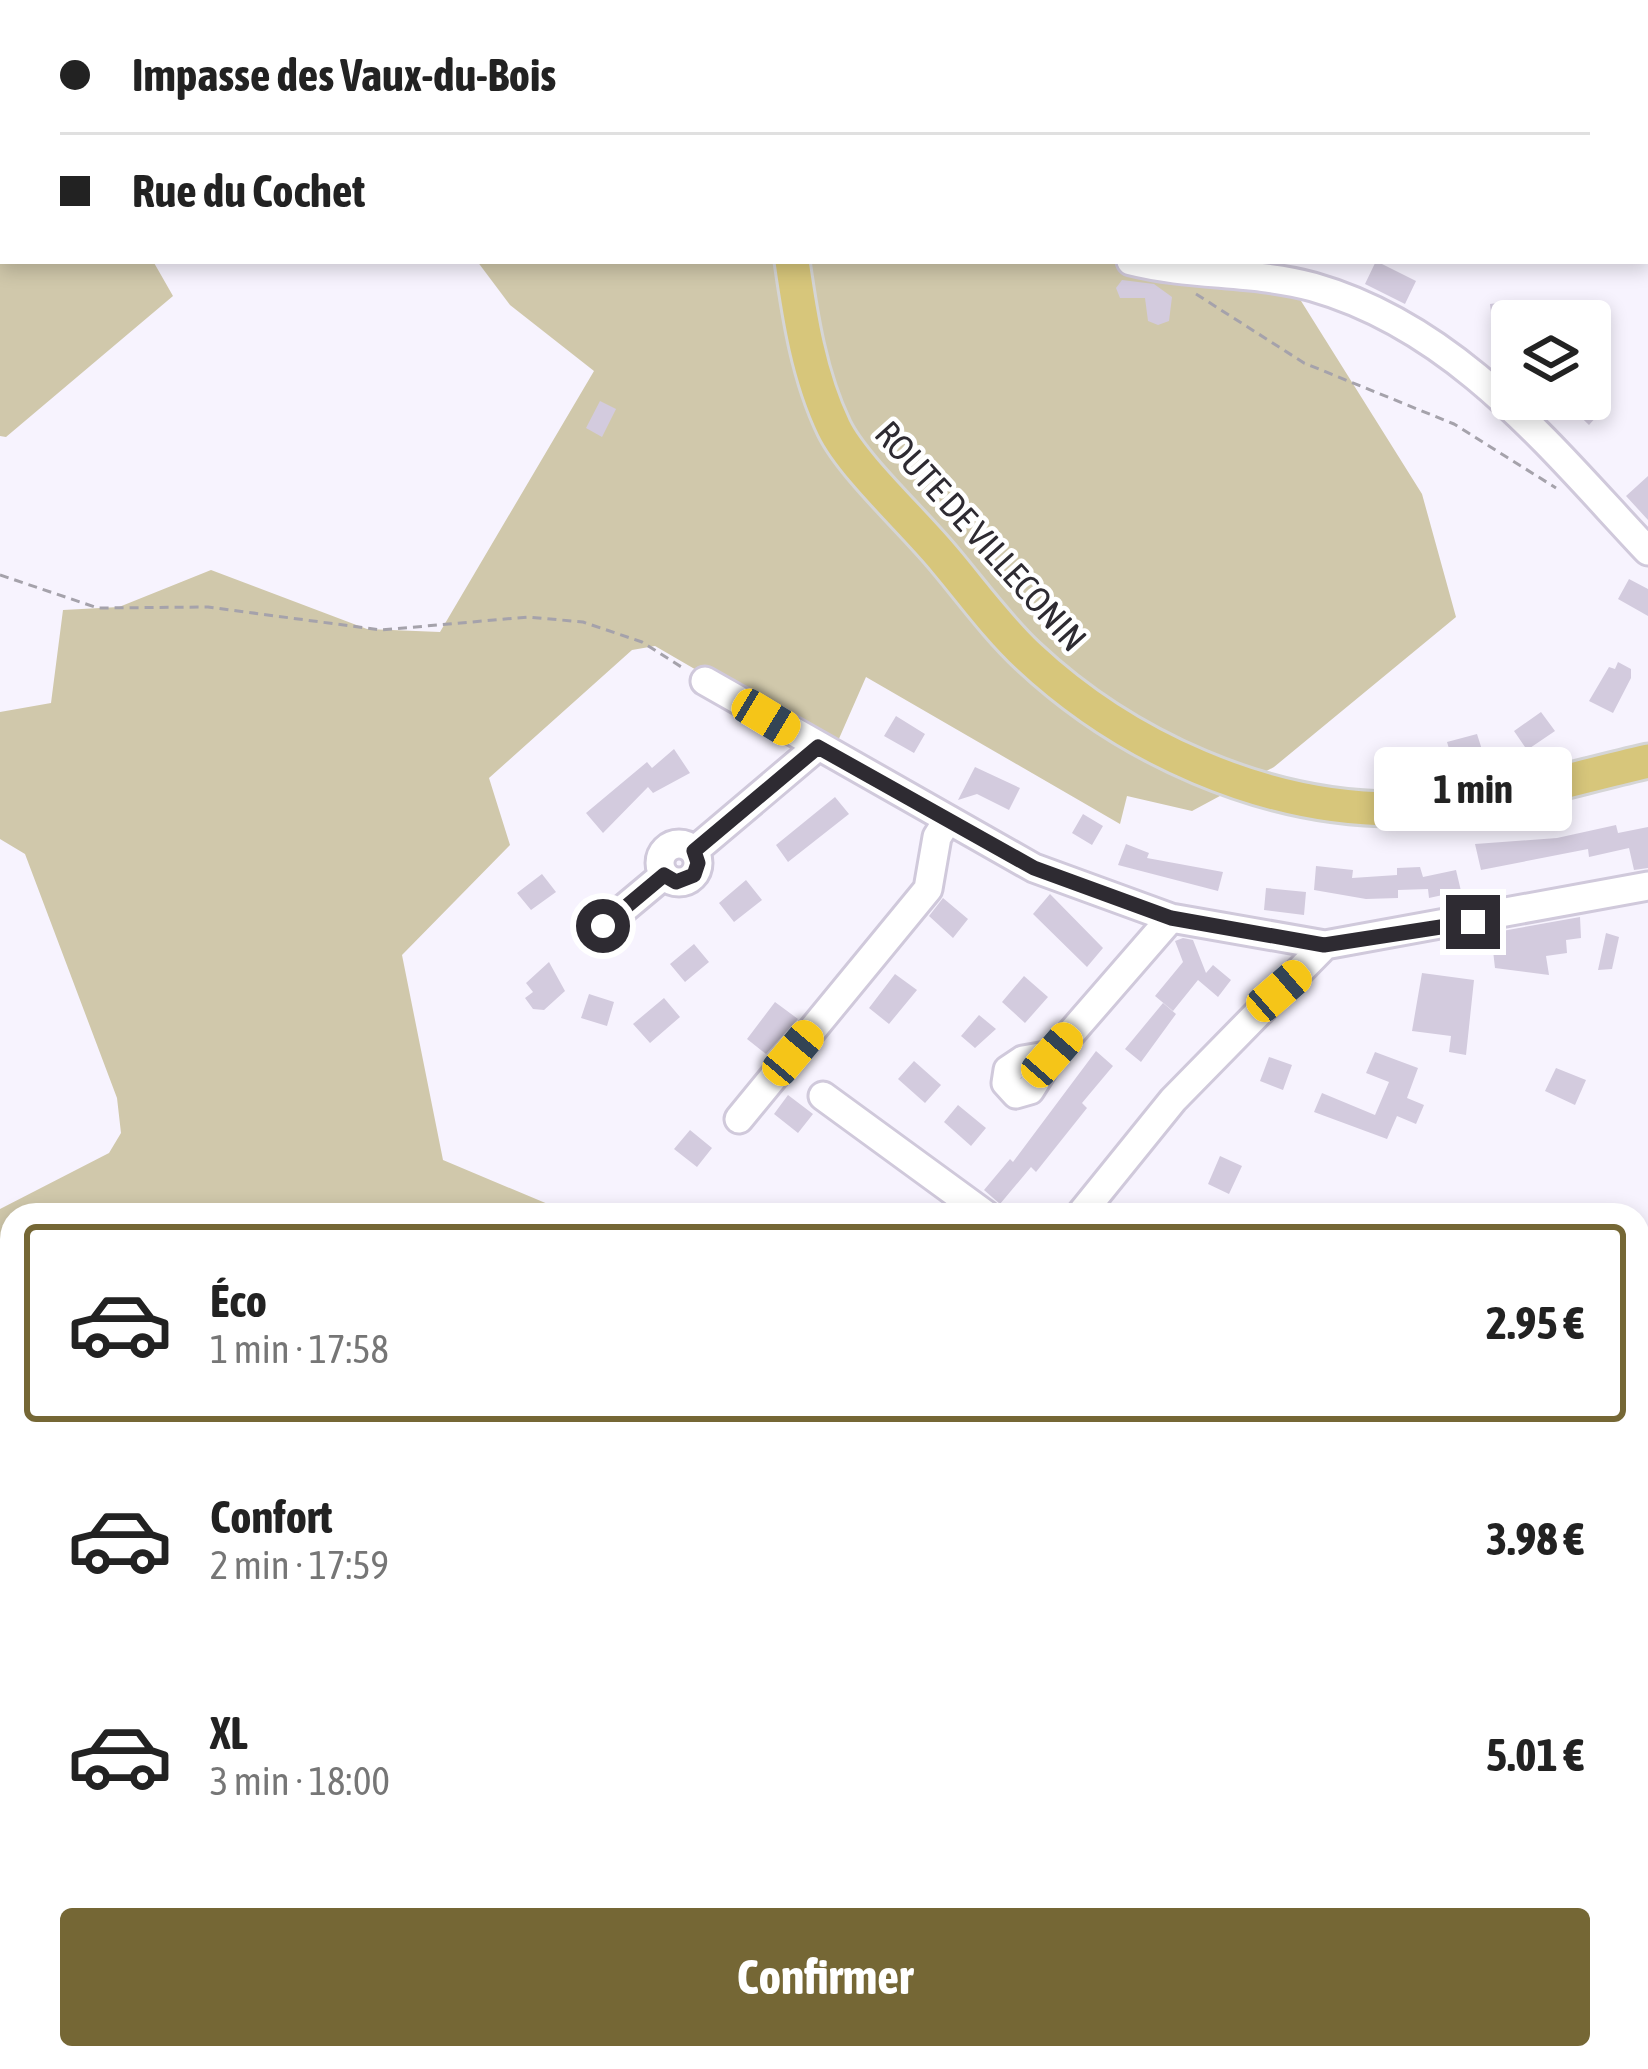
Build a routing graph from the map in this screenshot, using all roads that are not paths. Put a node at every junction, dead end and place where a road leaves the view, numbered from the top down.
1 (793, 264) edge
2 (1152, 264) edge
3 (1648, 550) edge
4 (705, 681) road end
5 (818, 747) junction
6 (1648, 761) edge
7 (947, 821) junction
8 (1648, 886) edge
9 (1171, 918) junction
10 (603, 926) dead end
11 (1324, 945) junction
12 (1052, 1055) dead end
13 (823, 1096) dead end
14 (739, 1119) dead end
15 (970, 1203) edge
16 (1089, 1203) edge

1 - 6 main road, ROUTE DE VILLECONIN
2 - 3 street
4 - 5 street
5 - 7 street
5 - 10 street
7 - 9 street
7 - 14 street
8 - 11 street
9 - 11 street
9 - 12 street
11 - 16 street
13 - 15 street

